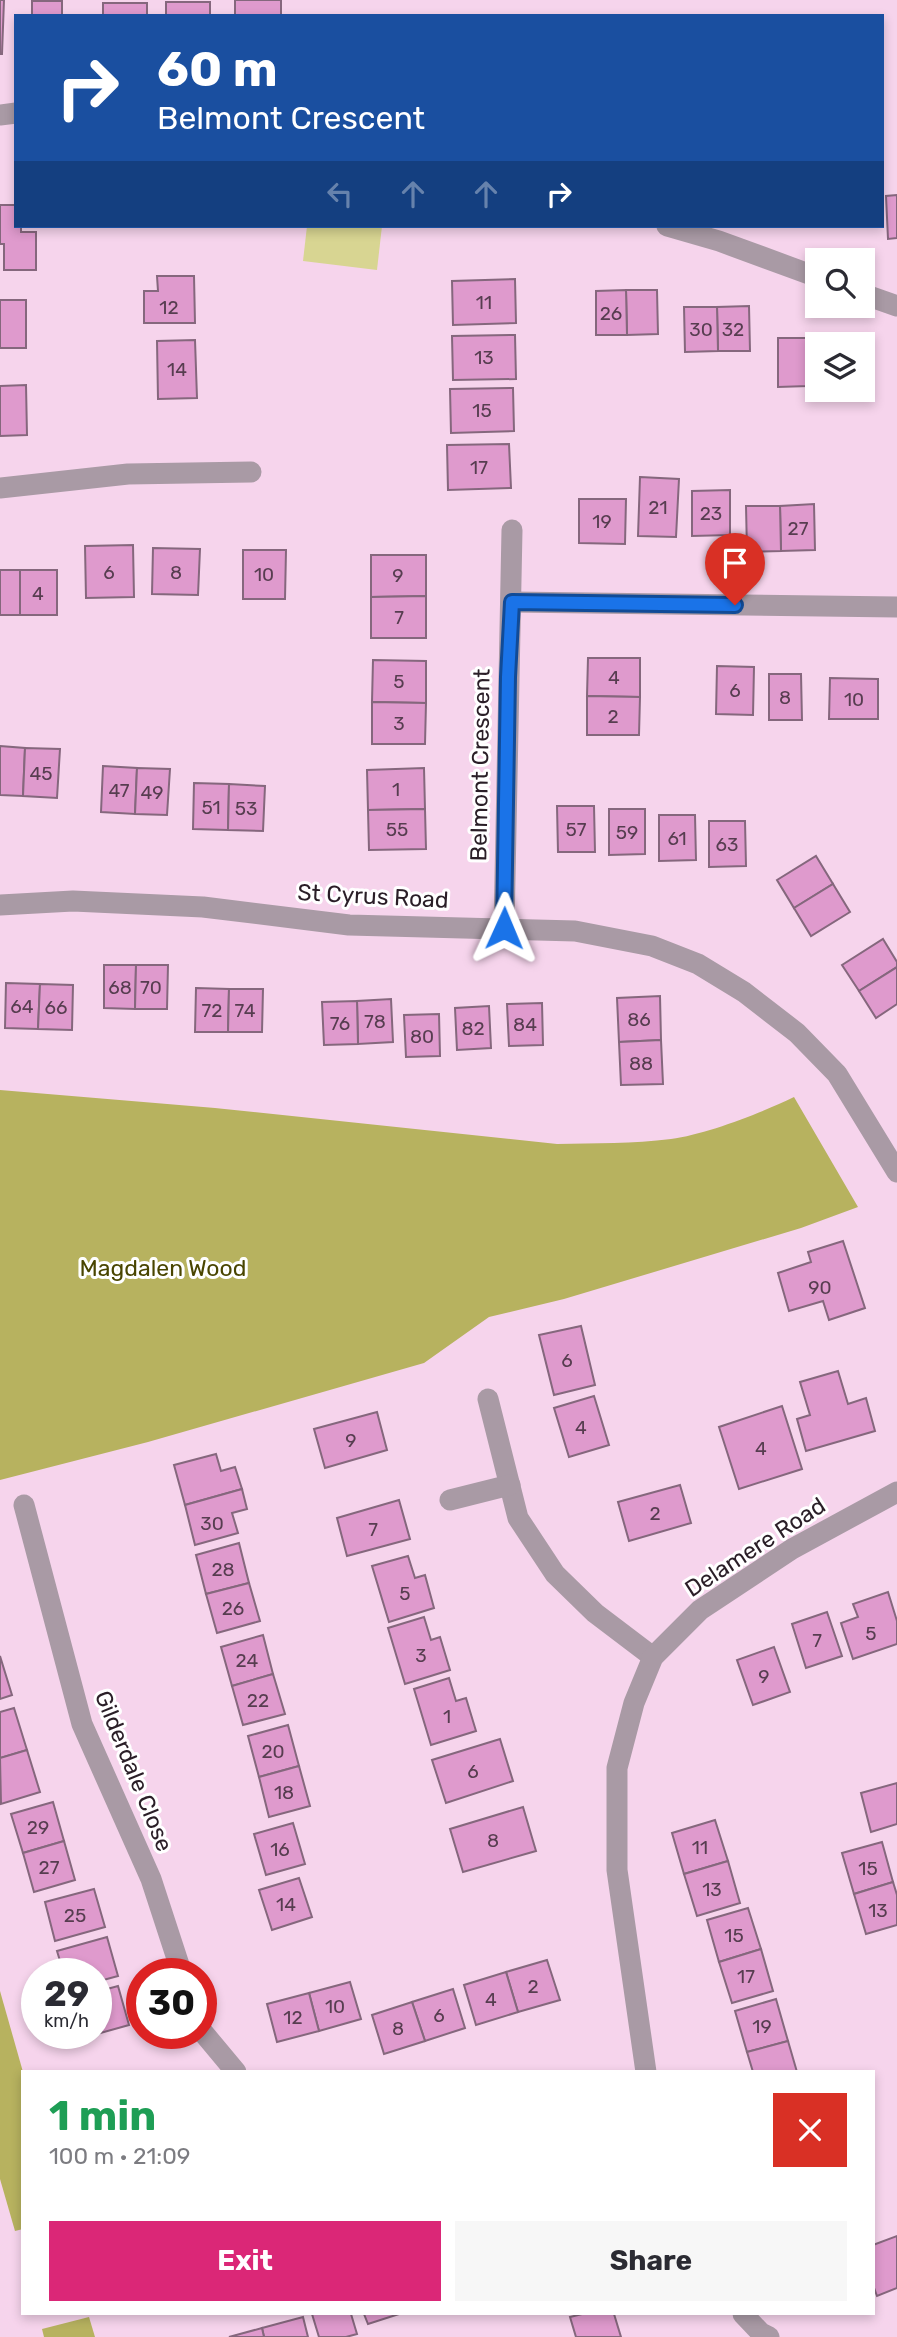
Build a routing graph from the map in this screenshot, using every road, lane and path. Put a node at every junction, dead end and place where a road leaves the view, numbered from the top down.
1 (674, 228) edge
2 (805, 273) edge
3 (875, 298) edge
4 (897, 306) edge
5 (251, 472) dead end
6 (0, 488) edge
7 (512, 530) dead end
8 (512, 602) junction
9 (897, 607) edge
10 (0, 905) edge
11 (504, 928) junction
12 (897, 1172) edge
13 (488, 1399) dead end
14 (510, 1485) junction
15 (897, 1492) edge
16 (450, 1500) dead end
17 (24, 1505) dead end
18 (653, 1657) junction
19 (177, 1958) edge
20 (217, 2049) edge
21 (234, 2070) edge
22 (646, 2070) edge
23 (744, 2315) edge
24 (763, 2335) edge

1 - 2 street
3 - 4 street
5 - 6 street
7 - 8 street, Belmont Crescent
8 - 9 street
8 - 11 street, Belmont Crescent
10 - 11 street, St Cyrus Road
11 - 12 street, St Cyrus Road
13 - 14 street
14 - 16 street
14 - 18 street
15 - 18 street, Delamere Road
17 - 19 street, Gilderdale Close
18 - 22 street, Delamere Road
20 - 21 street
23 - 24 street

